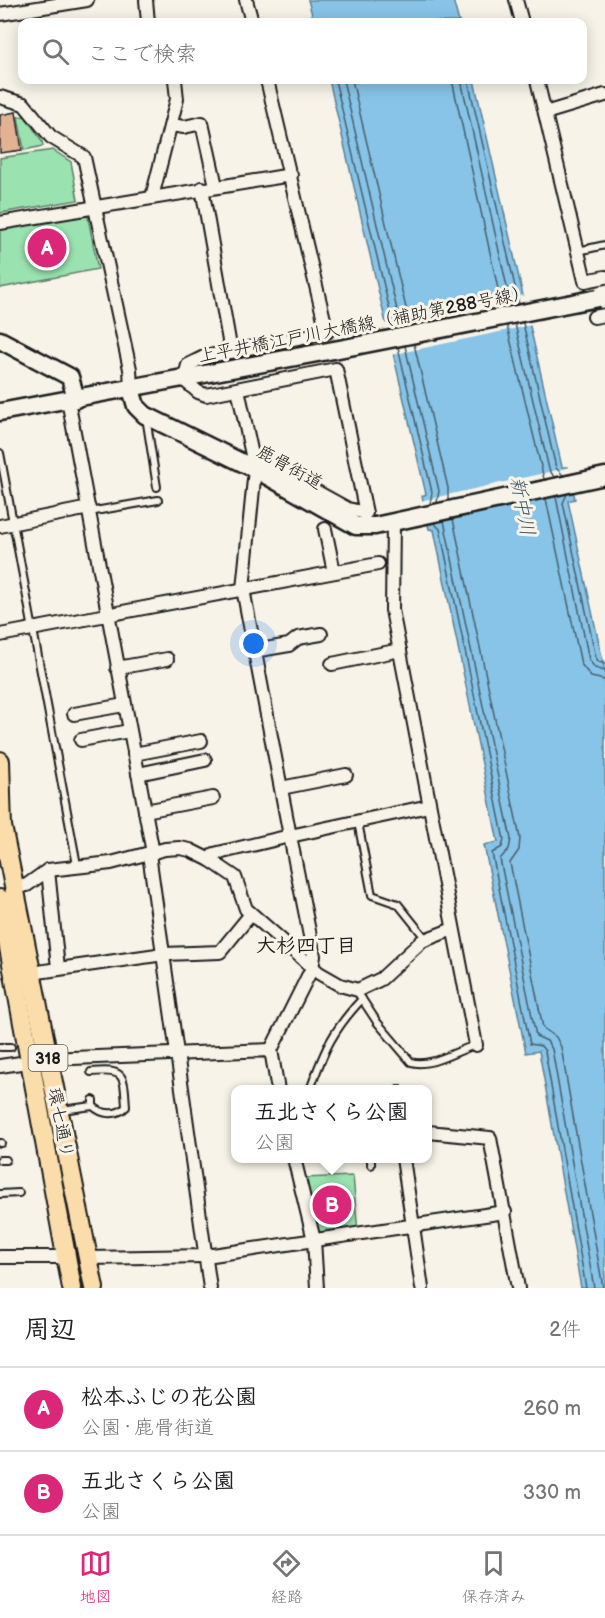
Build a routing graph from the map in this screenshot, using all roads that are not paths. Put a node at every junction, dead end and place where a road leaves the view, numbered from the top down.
1 (87, 0) edge
2 (146, 0) edge
3 (246, 0) edge
4 (516, 0) edge
5 (45, 3) edge
6 (0, 14) edge
7 (148, 18) edge
8 (251, 18) edge
9 (521, 18) edge
10 (175, 84) edge
11 (268, 84) edge
12 (538, 84) edge
13 (605, 95) edge
14 (0, 97) edge
15 (545, 113) junction
16 (171, 125) junction
17 (291, 175) junction
18 (216, 186) junction
19 (202, 189) junction
20 (152, 197) junction
21 (95, 207) junction
22 (0, 223) edge
23 (605, 245) edge
24 (578, 251) junction
25 (605, 277) edge
26 (602, 297) edge
27 (0, 340) edge
28 (231, 352) junction
29 (184, 380) junction
30 (131, 389) junction
31 (238, 389) junction
32 (72, 399) junction
33 (0, 412) edge
34 (146, 415) junction
35 (0, 453) edge
36 (254, 465) junction
37 (604, 476) edge
38 (157, 487) dead end
39 (158, 500) dead end
40 (89, 510) junction
41 (398, 521) junction
42 (14, 523) junction
43 (0, 526) edge
44 (326, 529) dead end
45 (378, 564) dead end
46 (334, 572) junction
47 (243, 589) junction
48 (107, 614) junction
49 (33, 628) junction
50 (321, 634) dead end
51 (0, 635) edge
52 (400, 650) junction
53 (254, 651) junction
54 (167, 659) dead end
55 (332, 664) dead end
56 (117, 668) junction
57 (124, 705) junction
58 (74, 714) dead end
59 (129, 731) junction
60 (81, 740) dead end
61 (201, 741) dead end
62 (134, 754) junction
63 (205, 760) dead end
64 (0, 761) edge
65 (138, 774) junction
66 (346, 775) dead end
67 (281, 788) junction
68 (213, 798) dead end
69 (429, 806) junction
70 (145, 811) junction
71 (358, 821) junction
72 (1, 822) edge
73 (290, 836) junction
74 (151, 853) junction
75 (210, 860) junction
76 (77, 865) junction
77 (48, 870) junction
78 (7, 894) edge
79 (251, 914) junction
80 (2, 920) edge
81 (453, 929) junction
82 (426, 939) junction
83 (164, 954) junction
84 (58, 968) junction
85 (312, 968) junction
86 (16, 976) junction
87 (359, 994) junction
88 (476, 1044) joint
89 (0, 1047) edge
90 (11, 1047) dead end
91 (272, 1050) junction
92 (178, 1054) junction
93 (40, 1061) junction
94 (0, 1066) edge
95 (90, 1066) junction
96 (277, 1085) edge
97 (311, 1085) edge
98 (58, 1111) junction
99 (432, 1132) edge
100 (295, 1163) edge
101 (404, 1163) edge
102 (19, 1193) dead end
103 (0, 1194) edge
104 (505, 1212) junction
105 (413, 1226) junction
106 (314, 1240) junction
107 (206, 1256) junction
108 (0, 1257) edge
109 (66, 1257) junction
110 (88, 1258) junction
111 (72, 1288) edge
112 (94, 1288) edge
113 (210, 1288) edge
114 (317, 1288) edge
115 (422, 1288) edge
116 (518, 1288) edge

1 - 5 street
2 - 7 street
3 - 8 street
4 - 9 street
5 - 6 street
10 - 16 street
11 - 17 street
12 - 15 street
13 - 15 street
14 - 21 street
15 - 24 street
16 - 18 street
16 - 20 street
17 - 18 street
17 - 28 street
18 - 19 street
19 - 20 street
19 - 28 street
20 - 21 street
21 - 22 street
21 - 30 street
23 - 24 lane
24 - 25 street
26 - 29 street, 上平井橋江戸川大橋線（補助第288号線）, bridge
27 - 32 street
28 - 29 street
29 - 30 street, 上平井橋江戸川大橋線（補助第288号線）
29 - 31 street
30 - 32 street
30 - 34 street
31 - 36 street
31 - 36 street
32 - 33 street
32 - 40 street
34 - 36 street, 鹿骨街道
34 - 38 lane
35 - 42 lane
36 - 41 street, 鹿骨街道
36 - 47 street
37 - 41 street, 鹿骨街道
39 - 40 lane
40 - 42 street
40 - 48 street
41 - 52 street
42 - 43 street
42 - 49 lane
44 - 46 street
45 - 46 street
46 - 47 street
47 - 48 street
47 - 53 street
48 - 49 street
48 - 56 street
49 - 51 street
49 - 76 lane
50 - 53 street
52 - 55 street
52 - 69 street
53 - 67 street
54 - 56 street
56 - 57 street
57 - 58 street
57 - 59 street
59 - 60 street
59 - 62 street
61 - 62 street
62 - 65 street
63 - 65 street
64 - 72 main road, 環七通り
65 - 70 street
66 - 67 street
67 - 73 street
68 - 70 street
69 - 71 street
69 - 81 street
70 - 74 street
71 - 73 street
71 - 82 lane
72 - 78 main road, 環七通り / 318
73 - 75 street
73 - 85 street
74 - 75 street
74 - 76 street
74 - 83 street
75 - 79 street
76 - 77 street
77 - 78 street
77 - 84 street
78 - 80 main road, 環七通り / 318
78 - 86 main road, 環七通り / 318
79 - 83 street
79 - 85 street
80 - 86 main road, 環七通り / 318
81 - 82 street
81 - 88 street
82 - 87 street
83 - 84 street
83 - 92 street
84 - 86 street
85 - 87 street
85 - 91 street
86 - 93 main road, 環七通り / 318
87 - 88 lane
87 - 97 lane
89 - 90 lane
91 - 92 street
91 - 96 street
92 - 95 street
92 - 107 street
93 - 94 street
93 - 95 street
93 - 98 main road, 環七通り / 318
93 - 109 main road, 環七通り / 318
95 - 98 lane
98 - 110 main road, 環七通り / 318
99 - 104 street
100 - 106 street
101 - 105 street
102 - 103 lane
104 - 105 street
104 - 116 street
105 - 106 street
105 - 115 street
106 - 107 street
106 - 114 street
107 - 110 street
107 - 113 street
108 - 109 street
109 - 111 main road, 環七通り / 318
110 - 112 main road, 環七通り / 318

